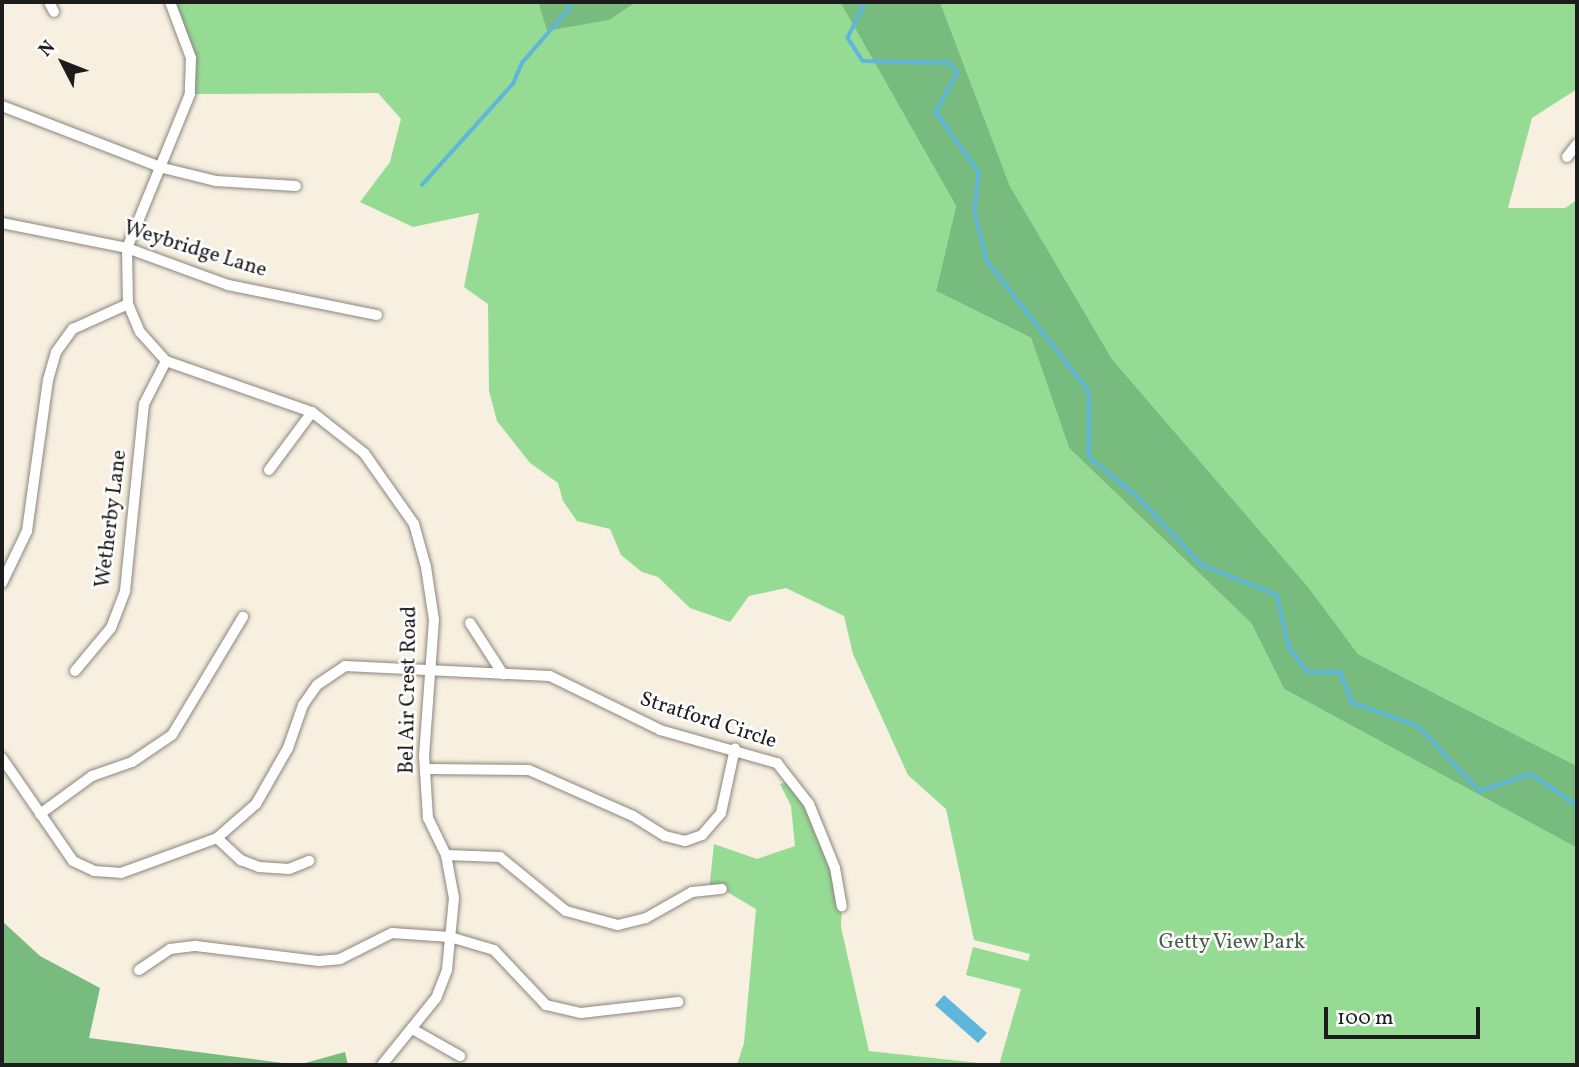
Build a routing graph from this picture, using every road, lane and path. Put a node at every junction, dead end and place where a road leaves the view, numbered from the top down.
1 (170, 2) edge
2 (2, 106) edge
3 (1577, 144) edge
4 (1567, 156) dead end
5 (163, 168) junction
6 (296, 186) dead end
7 (2, 223) edge
8 (127, 248) junction
9 (128, 304) junction
10 (377, 315) dead end
11 (166, 361) junction
12 (312, 412) junction
13 (269, 470) dead end
14 (2, 583) edge
15 (243, 617) dead end
16 (470, 624) dead end
17 (430, 669) junction
18 (75, 671) dead end
19 (503, 674) junction
20 (735, 748) junction
21 (2, 758) edge
22 (426, 769) junction
23 (40, 814) junction
24 (217, 838) junction
25 (446, 855) junction
26 (309, 861) dead end
27 (722, 889) dead end
28 (842, 906) dead end
29 (450, 937) junction
30 (139, 970) dead end
31 (678, 1002) dead end
32 (414, 1030) junction
33 (460, 1056) dead end
34 (382, 1065) edge

1 - 5 street, Bel Air Crest Road
2 - 5 street
3 - 4 street
5 - 6 street
5 - 8 street, Bel Air Crest Road
7 - 8 street, Weybridge Lane
8 - 9 street, Bel Air Crest Road
8 - 10 street, Weybridge Lane
9 - 11 street, Bel Air Crest Road
9 - 14 street
11 - 12 street, Bel Air Crest Road
11 - 18 street, Wetherby Lane
12 - 13 street
12 - 17 street, Bel Air Crest Road
15 - 23 street
16 - 19 street
17 - 19 street, Stratford Circle
17 - 22 street, Bel Air Crest Road
17 - 24 street, Stratford Circle
19 - 20 street, Stratford Circle
20 - 22 street
20 - 28 street, Stratford Circle
21 - 23 street, Stratford Circle
22 - 25 street, Bel Air Crest Road
23 - 24 street, Stratford Circle
24 - 26 street
25 - 27 street
25 - 29 street, Bel Air Crest Road
29 - 30 street
29 - 31 street
29 - 32 street, Bel Air Crest Road
32 - 33 street
32 - 34 street, Bel Air Crest Road

